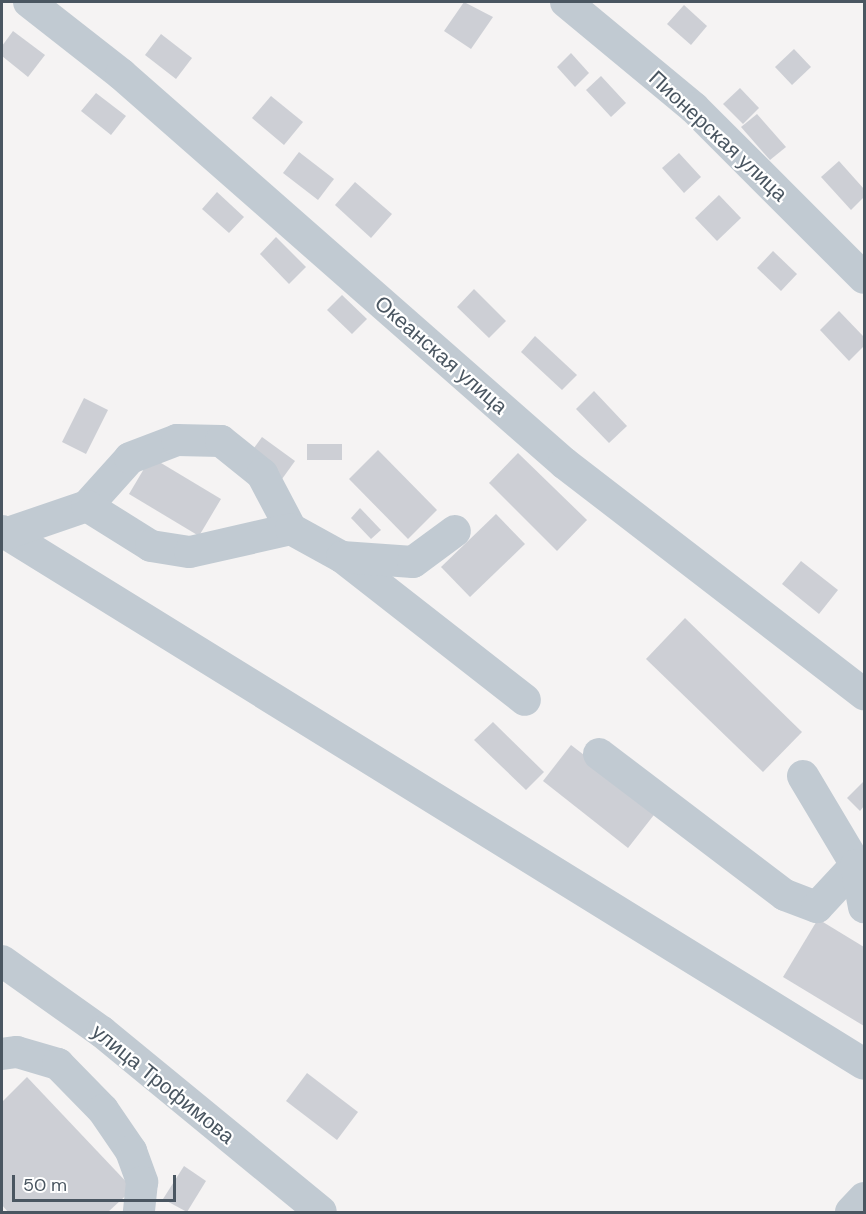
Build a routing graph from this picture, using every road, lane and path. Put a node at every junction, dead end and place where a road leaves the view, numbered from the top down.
1 (29, 2) edge
2 (566, 2) edge
3 (864, 278) edge
4 (87, 506) junction
5 (291, 529) junction
6 (455, 531) dead end
7 (3, 532) edge
8 (342, 557) junction
9 (864, 694) edge
10 (525, 700) dead end
11 (599, 754) dead end
12 (803, 776) dead end
13 (856, 865) junction
14 (864, 907) edge
15 (2, 960) edge
16 (2, 1054) edge
17 (864, 1064) edge
18 (864, 1198) edge
19 (139, 1212) edge
20 (321, 1212) edge
21 (851, 1212) edge

1 - 9 street, Океанская улица
2 - 3 street, Пионерская улица
4 - 5 street
4 - 5 street
4 - 7 street
5 - 8 street
6 - 8 street
7 - 17 street
8 - 10 street
11 - 13 street
12 - 13 street
13 - 14 street
15 - 20 street, улица Трофимова
16 - 19 street
18 - 21 street

